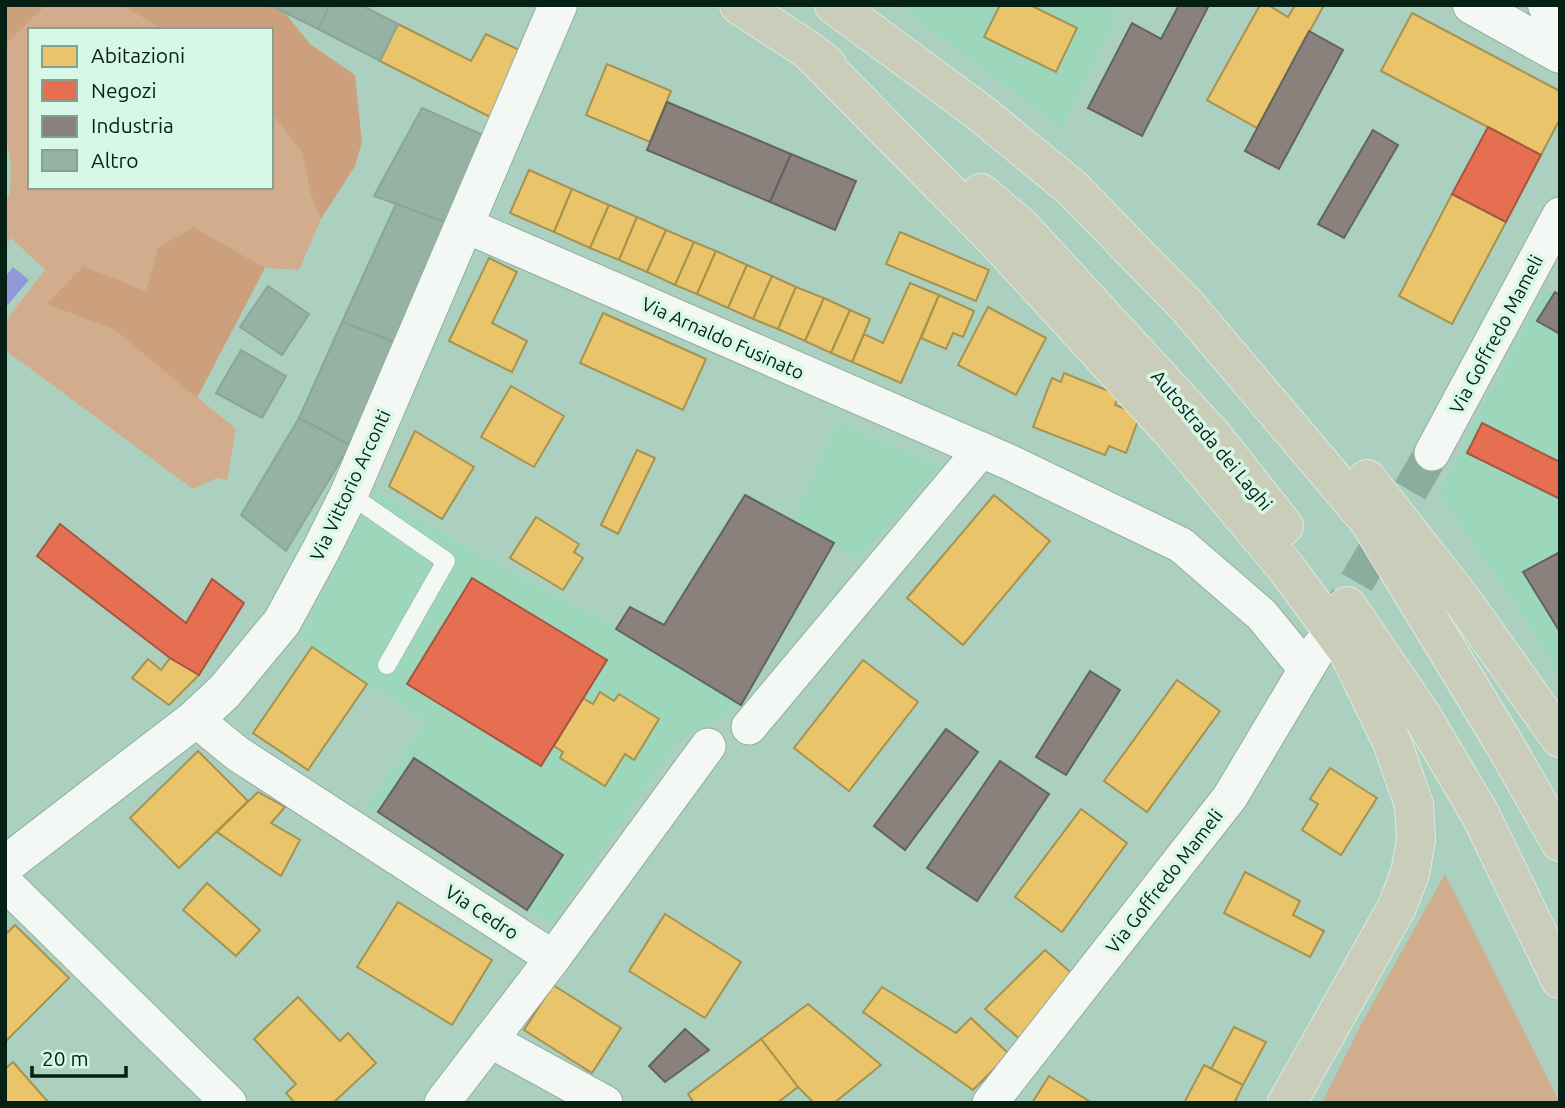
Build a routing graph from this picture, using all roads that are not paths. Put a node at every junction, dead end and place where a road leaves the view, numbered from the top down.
1 (558, 5) edge
2 (739, 5) edge
3 (834, 5) edge
4 (1472, 5) edge
5 (1546, 5) edge
6 (1560, 13) edge
7 (808, 50) junction
8 (1560, 54) edge
9 (1560, 215) edge
10 (465, 225) junction
11 (1187, 306) junction
12 (981, 450) junction
13 (1432, 453) tunnel mouth
14 (349, 494) junction
15 (1313, 657) joint
16 (387, 665) dead end
17 (195, 719) junction
18 (749, 727) dead end
19 (1560, 738) edge
20 (708, 746) dead end
21 (1560, 842) edge
22 (5, 865) edge
23 (5, 883) edge
24 (553, 958) junction
25 (1560, 979) edge
26 (491, 1040) junction
27 (229, 1103) edge
28 (442, 1103) edge
29 (605, 1103) edge
30 (990, 1103) edge
31 (1287, 1103) edge

1 - 10 street, Via Vittorio Arconti
2 - 7 highway, Autostrada dei Laghi
3 - 11 highway
4 - 8 street
5 - 6 street
7 - 25 highway, Autostrada dei Laghi
7 - 31 highway
9 - 13 street, Via Goffredo Mameli
10 - 12 street, Via Arnaldo Fusinato
10 - 14 street, Via Vittorio Arconti
11 - 19 highway
11 - 21 highway
12 - 15 street, Via Arnaldo Fusinato
12 - 18 street
14 - 16 lane
14 - 17 street, Via Vittorio Arconti
15 - 30 street, Via Goffredo Mameli
17 - 22 street, Via Vittorio Arconti
17 - 24 street, Via Cedro
20 - 24 street
23 - 27 street
24 - 26 street
26 - 28 street
26 - 29 street

